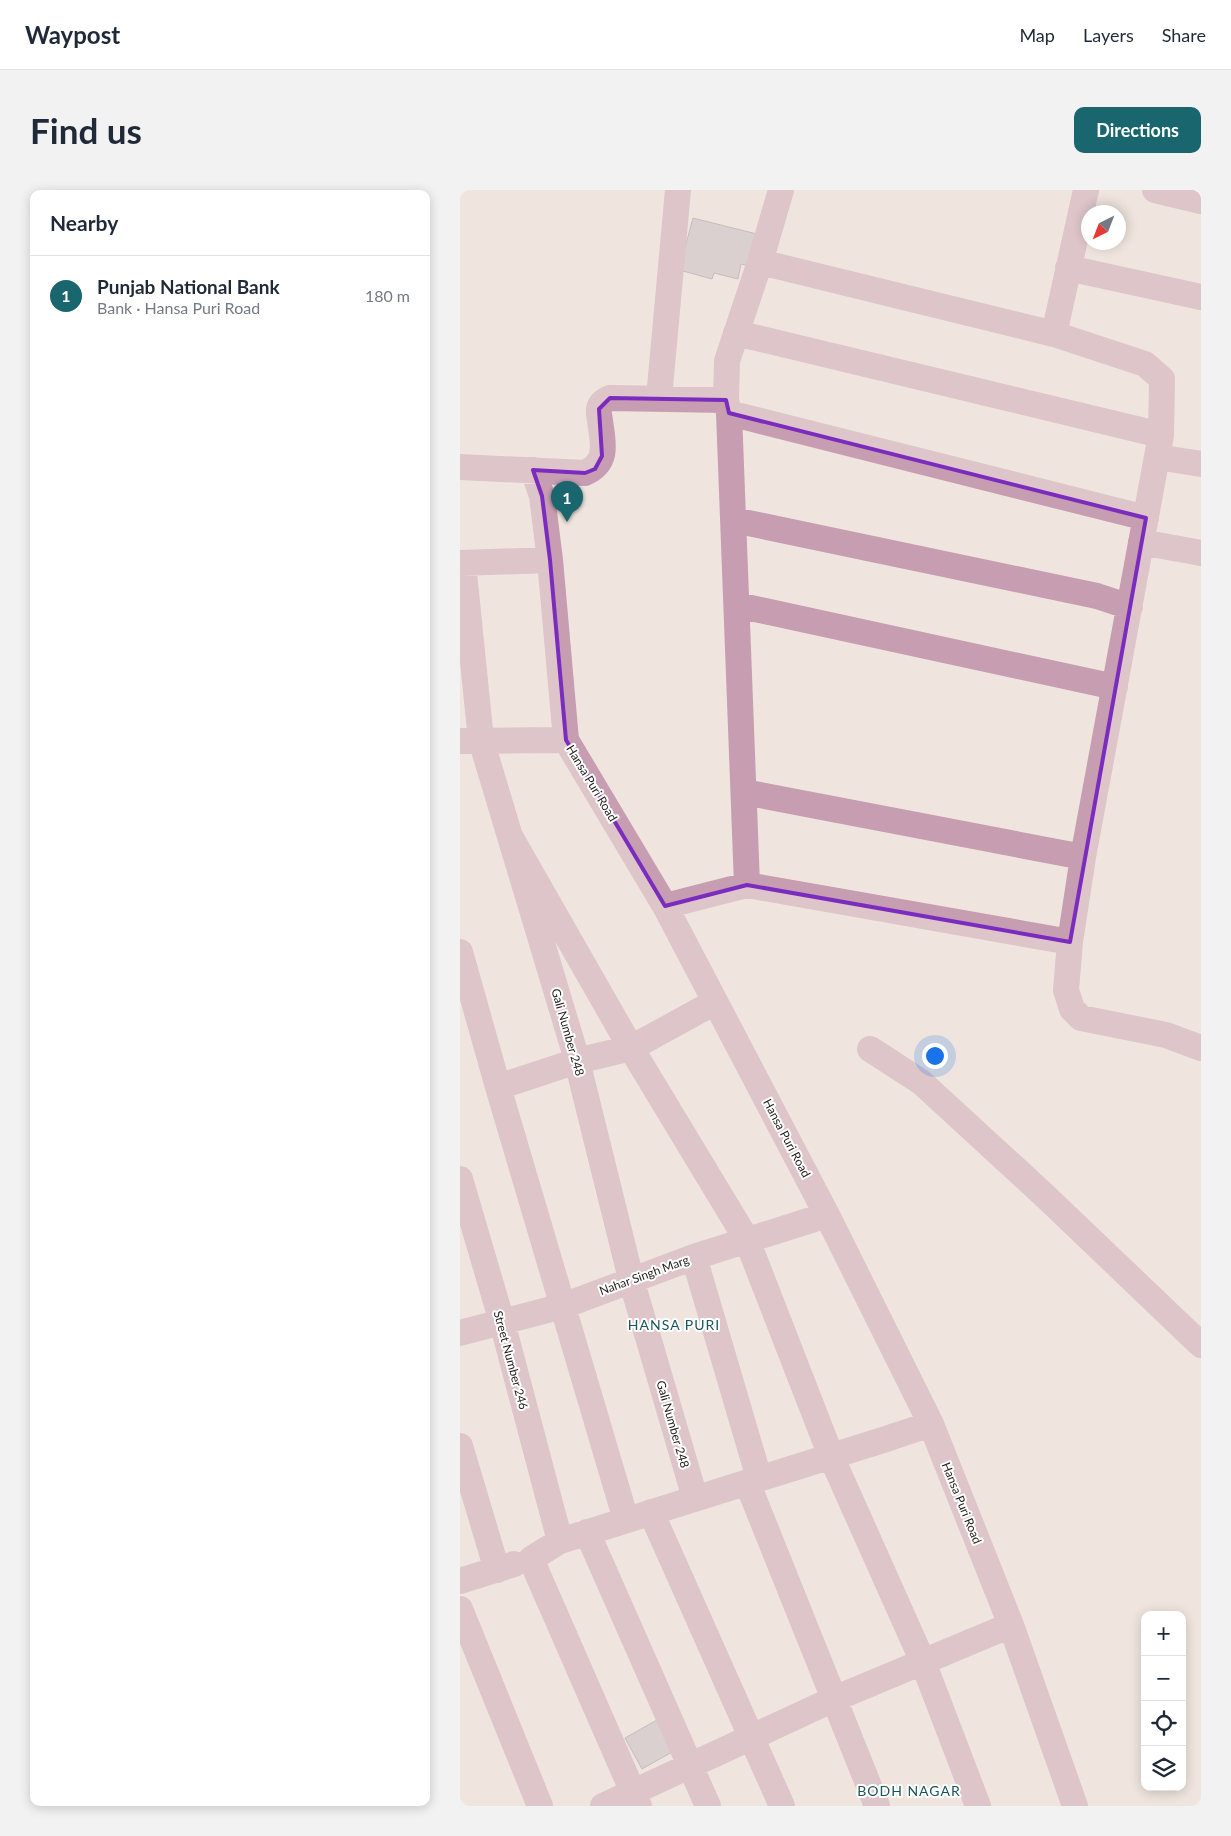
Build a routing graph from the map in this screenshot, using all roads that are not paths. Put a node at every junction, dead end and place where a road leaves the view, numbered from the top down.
1 (678, 190) edge
2 (781, 190) edge
3 (1086, 190) edge
4 (1155, 190) edge
5 (1201, 201) edge
6 (760, 262) junction
7 (1068, 268) junction
8 (1201, 297) edge
9 (736, 334) junction
10 (1054, 334) junction
11 (659, 398) junction
12 (727, 406) junction
13 (1159, 446) junction
14 (1201, 464) edge
15 (460, 467) edge
16 (533, 470) junction
17 (734, 520) junction
18 (1144, 530) junction
19 (1201, 553) edge
20 (550, 560) junction
21 (461, 563) edge
22 (737, 605) junction
23 (1130, 607) junction
24 (1115, 687) junction
25 (566, 740) junction
26 (470, 741) edge
27 (744, 792) junction
28 (511, 838) junction
29 (1083, 857) junction
30 (747, 885) junction
31 (664, 906) junction
32 (1070, 942) junction
33 (460, 952) edge
34 (715, 1002) junction
35 (630, 1048) junction
36 (1201, 1048) edge
37 (870, 1049) dead end
38 (577, 1061) junction
39 (498, 1087) junction
40 (460, 1179) edge
41 (464, 1209) edge
42 (827, 1215) junction
43 (747, 1240) junction
44 (694, 1257) junction
45 (631, 1279) junction
46 (563, 1306) junction
47 (502, 1322) junction
48 (460, 1333) edge
49 (1201, 1345) edge
50 (931, 1424) junction
51 (460, 1446) edge
52 (831, 1456) junction
53 (753, 1480) junction
54 (695, 1498) junction
55 (651, 1512) junction
56 (626, 1520) junction
57 (587, 1532) junction
58 (560, 1541) junction
59 (531, 1559) junction
60 (497, 1570) junction
61 (460, 1581) edge
62 (460, 1609) edge
63 (1011, 1625) junction
64 (923, 1662) junction
65 (834, 1699) junction
66 (752, 1737) junction
67 (690, 1766) junction
68 (636, 1799) edge
69 (540, 1806) edge
70 (604, 1806) edge
71 (708, 1806) edge
72 (782, 1806) edge
73 (877, 1806) edge
74 (978, 1806) edge
75 (1075, 1806) edge

1 - 11 street
2 - 6 street
3 - 7 street
4 - 5 street
6 - 9 street
6 - 10 street
7 - 8 street
7 - 10 street
9 - 12 street
9 - 13 street
10 - 13 street
11 - 12 street
11 - 16 street
12 - 17 street
12 - 18 street
13 - 14 street
13 - 18 street
15 - 16 street
16 - 20 street, Hansa Puri Road
17 - 22 street
17 - 23 street
18 - 19 street
18 - 23 street
20 - 21 street
20 - 25 street, Hansa Puri Road
21 - 26 street, Gali Number 248
22 - 24 street
22 - 27 street
23 - 24 street
24 - 29 street
25 - 26 street
25 - 31 street, Hansa Puri Road
26 - 28 street, Gali Number 248
27 - 29 street
27 - 30 street
28 - 35 street
28 - 38 street, Gali Number 248
29 - 32 street
30 - 31 street
30 - 32 street
31 - 34 street, Hansa Puri Road
32 - 36 street
33 - 39 street
34 - 35 street
34 - 42 street, Hansa Puri Road
35 - 38 street
35 - 43 street
37 - 49 street
38 - 39 street
38 - 45 street, Gali Number 248
39 - 46 street
40 - 41 street, Street Number 246
41 - 47 street, Street Number 246
42 - 43 street, Nahar Singh Marg
42 - 50 street, Hansa Puri Road
43 - 44 street, Nahar Singh Marg
43 - 52 street
44 - 45 street, Nahar Singh Marg
44 - 53 street
45 - 46 street, Nahar Singh Marg
45 - 54 street, Gali Number 248
46 - 47 street, Nahar Singh Marg
46 - 56 street
47 - 48 street, Nahar Singh Marg
47 - 58 street, Street Number 246
50 - 52 street
50 - 63 street, Hansa Puri Road
51 - 60 street
52 - 53 street
52 - 64 street
53 - 54 street
53 - 65 street
54 - 55 street
55 - 56 street
55 - 66 street
56 - 57 street
57 - 58 street
57 - 67 street
58 - 59 street
59 - 60 street
59 - 68 street
60 - 61 street
62 - 69 street
63 - 64 street
63 - 75 street, Hansa Puri Road
64 - 65 street
64 - 74 street
65 - 66 street
65 - 73 street
66 - 67 street
66 - 72 street
67 - 68 street
67 - 71 street
68 - 70 street

